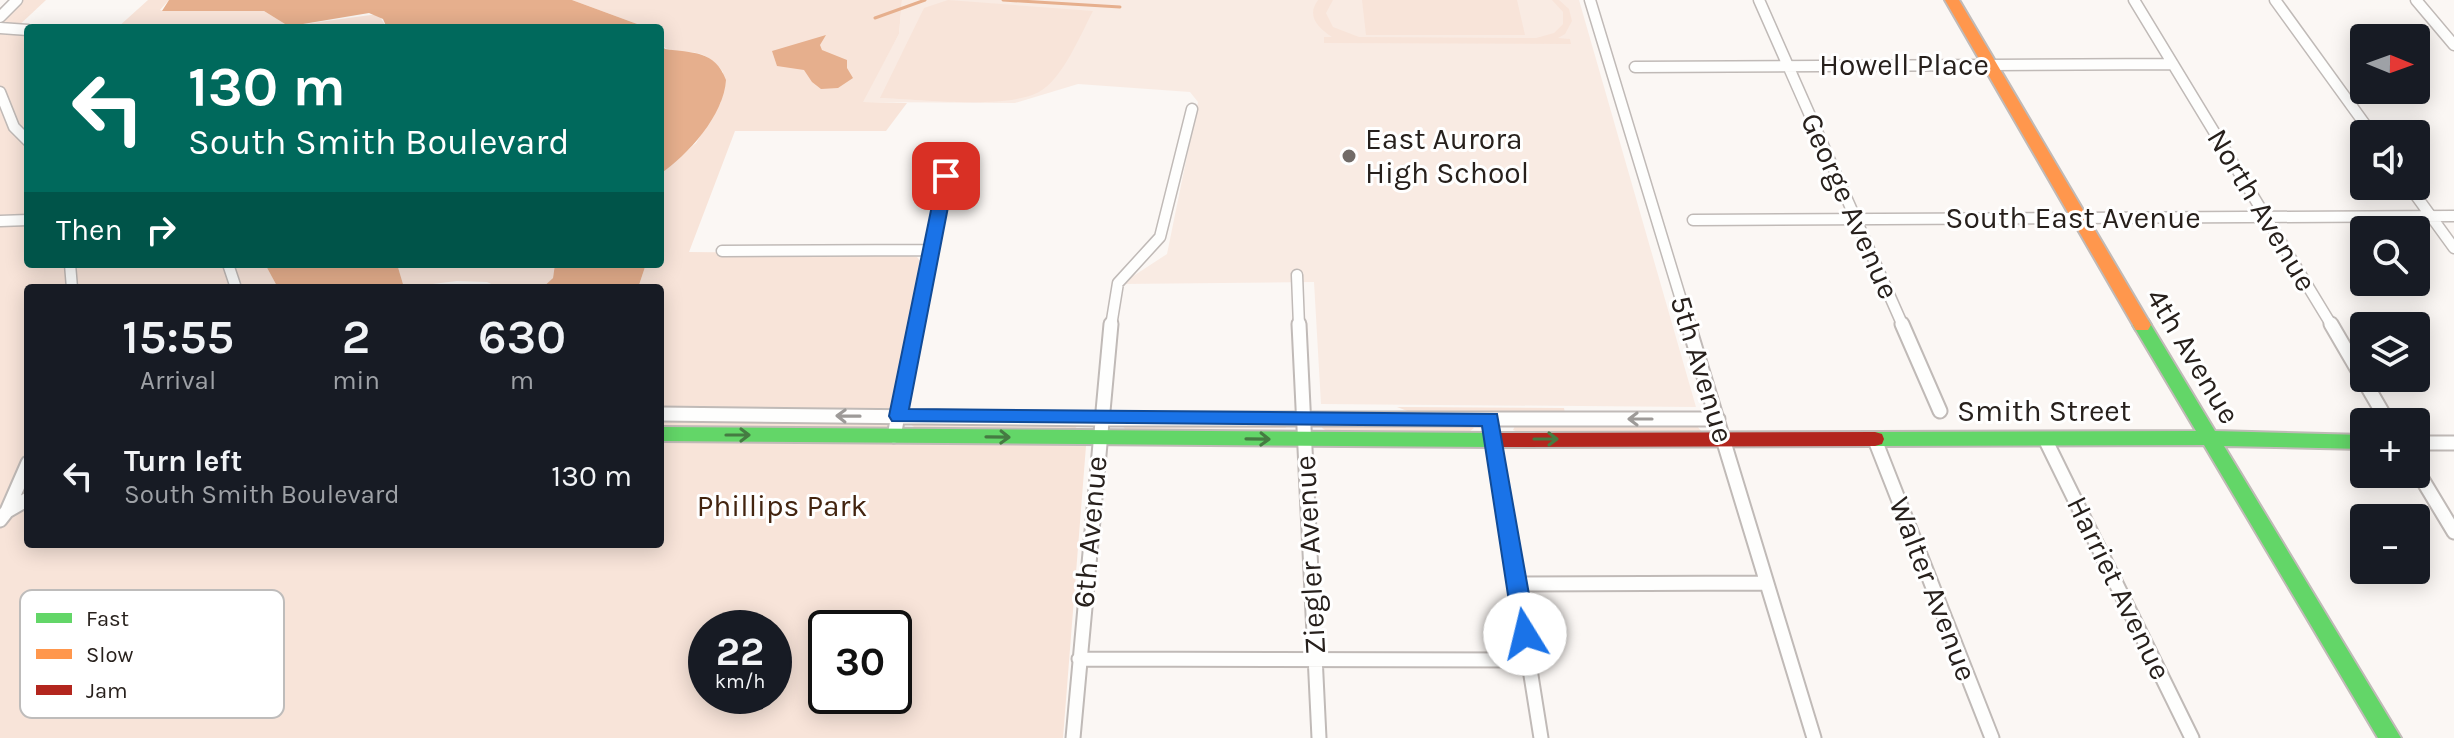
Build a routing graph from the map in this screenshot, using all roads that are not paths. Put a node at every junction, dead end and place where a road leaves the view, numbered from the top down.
1 (17, 0) edge
2 (1590, 0) edge
3 (1759, 0) edge
4 (1952, 0) edge
5 (2134, 0) edge
6 (2275, 0) edge
7 (2416, 0) edge
8 (0, 17) edge
9 (0, 28) edge
10 (24, 30) edge
11 (2454, 45) edge
12 (1990, 64) junction
13 (2173, 64) junction
14 (1788, 66) junction
15 (1635, 67) dead end
16 (0, 92) edge
17 (1192, 109) dead end
18 (2362, 120) edge
19 (24, 137) edge
20 (946, 176) dead end
21 (2419, 200) edge
22 (2431, 216) junction
23 (2454, 216) edge
24 (2080, 217) junction
25 (2268, 217) junction
26 (1856, 219) junction
27 (24, 220) edge
28 (1693, 220) dead end
29 (0, 221) edge
30 (2454, 248) edge
31 (932, 250) junction
32 (722, 251) dead end
33 (1297, 275) dead end
34 (2380, 408) edge
35 (1940, 411) dead end
36 (664, 414) edge
37 (898, 416) junction
38 (1100, 419) junction
39 (1304, 419) junction
40 (1490, 419) junction
41 (1718, 419) junction
42 (664, 434) edge
43 (894, 436) junction
44 (1099, 438) junction
45 (2209, 438) junction
46 (1494, 439) junction
47 (2045, 439) junction
48 (1305, 440) junction
49 (1875, 440) junction
50 (1724, 441) junction
51 (2350, 442) edge
52 (2430, 443) edge
53 (2454, 443) edge
54 (24, 471) edge
55 (2427, 488) edge
56 (24, 502) edge
57 (3, 516) edge
58 (2454, 532) edge
59 (1766, 583) junction
60 (1517, 584) junction
61 (1079, 659) junction
62 (1315, 659) junction
63 (1529, 660) junction
64 (1073, 738) edge
65 (1319, 738) edge
66 (1541, 738) edge
67 (1814, 738) edge
68 (1992, 738) edge
69 (2192, 738) edge
70 (2390, 738) edge

1 - 8 street
2 - 41 street, 5th Avenue
3 - 14 street, George Avenue
4 - 12 street, 4th Avenue
5 - 13 street, North Avenue
6 - 18 street
7 - 11 street
9 - 10 street
12 - 13 street, Howell Place
12 - 14 street, Howell Place
12 - 24 street, 4th Avenue
13 - 25 street, North Avenue
14 - 15 street, Howell Place
14 - 26 street, George Avenue
16 - 19 street
17 - 38 street, 6th Avenue
20 - 31 street
21 - 22 street
22 - 23 street, South East Avenue
22 - 25 street, South East Avenue
22 - 30 street
24 - 25 street, South East Avenue
24 - 26 street, South East Avenue
24 - 45 street, 4th Avenue
25 - 34 street, North Avenue
26 - 28 street, South East Avenue
26 - 35 street, George Avenue
27 - 29 street
31 - 32 street
31 - 37 street
33 - 39 street, Ziegler Avenue
37 -> 36 street
37 - 38 street
37 - 43 street
38 - 39 street
38 - 44 street, 6th Avenue
39 - 40 street
39 - 48 street, Ziegler Avenue
41 -> 40 street
40 - 46 street
41 - 50 street, 5th Avenue
42 -> 43 street, Smith Street
43 -> 44 street, Smith Street
44 -> 48 street, Smith Street
44 - 61 street, 6th Avenue
45 - 47 street, Smith Street
45 - 51 street, Smith Street
45 - 70 street, 4th Avenue
46 - 48 street, Smith Street
46 -> 50 street, Smith Street
46 - 60 street
47 - 49 street, Smith Street
47 - 69 street, Harriet Avenue
48 - 62 street, Ziegler Avenue
49 - 50 street, Smith Street
49 - 68 street, Walter Avenue
50 - 59 street, 5th Avenue
52 - 53 street
54 - 57 street
55 - 58 street
56 - 57 street
59 - 60 street
59 - 67 street, 5th Avenue
60 - 63 street
61 - 62 street
61 - 64 street, 6th Avenue
62 - 63 street
62 - 65 street, Ziegler Avenue
63 - 66 street

